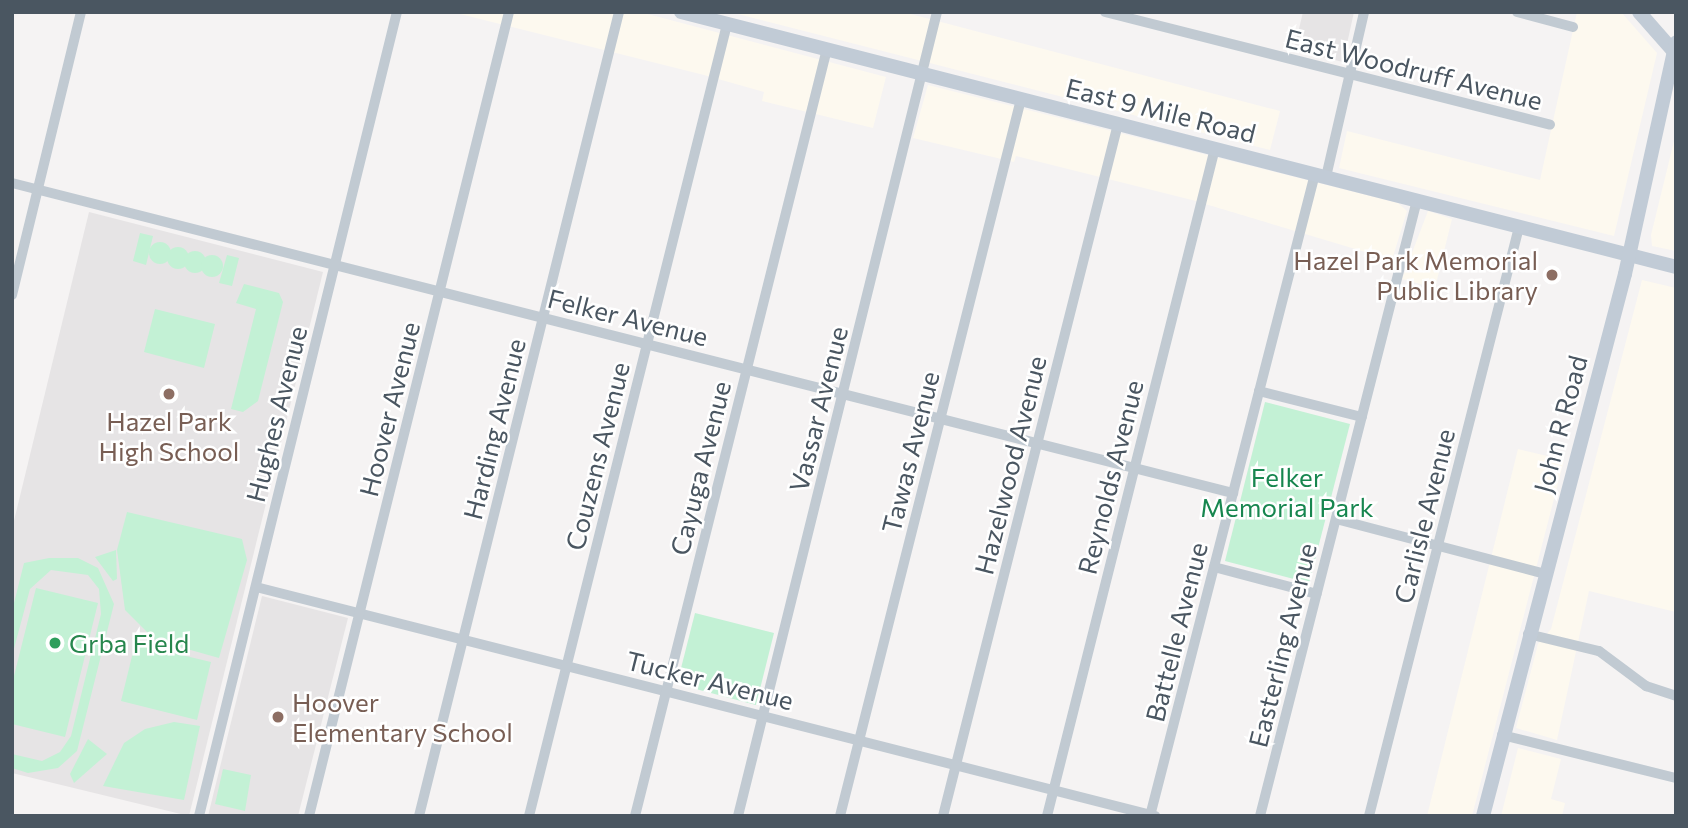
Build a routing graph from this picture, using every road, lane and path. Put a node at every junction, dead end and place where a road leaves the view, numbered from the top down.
1 (80, 12) edge
2 (509, 12) edge
3 (619, 12) edge
4 (681, 12) edge
5 (937, 12) edge
6 (1105, 12) edge
7 (1364, 12) edge
8 (1517, 12) edge
9 (1639, 12) edge
10 (394, 16) edge
11 (727, 24) junction
12 (1573, 27) dead end
13 (827, 49) junction
14 (1675, 49) edge
15 (923, 74) junction
16 (1350, 75) junction
17 (1021, 99) junction
18 (1676, 99) edge
19 (1661, 111) junction
20 (1118, 124) junction
21 (1550, 125) dead end
22 (1215, 148) junction
23 (1320, 175) junction
24 (12, 183) edge
25 (38, 190) junction
26 (1417, 200) junction
27 (1520, 227) junction
28 (1630, 256) junction
29 (335, 265) junction
30 (1676, 267) edge
31 (440, 291) junction
32 (12, 295) edge
33 (543, 318) junction
34 (647, 344) junction
35 (747, 369) junction
36 (1259, 391) junction
37 (843, 394) junction
38 (1362, 417) junction
39 (940, 419) junction
40 (1038, 443) junction
41 (1134, 468) junction
42 (1233, 493) junction
43 (1336, 519) junction
44 (1438, 546) junction
45 (1214, 567) junction
46 (1545, 574) junction
47 (256, 587) junction
48 (1317, 594) junction
49 (359, 613) junction
50 (1528, 634) junction
51 (463, 639) junction
52 (567, 666) junction
53 (666, 691) junction
54 (1676, 696) edge
55 (763, 715) junction
56 (1502, 735) junction
57 (859, 740) junction
58 (956, 765) junction
59 (1676, 778) edge
60 (1054, 789) junction
61 (1152, 815) edge
62 (199, 816) edge
63 (309, 816) edge
64 (419, 816) edge
65 (529, 816) edge
66 (635, 816) edge
67 (738, 816) edge
68 (840, 816) edge
69 (943, 816) edge
70 (1047, 816) edge
71 (1260, 816) edge
72 (1369, 816) edge
73 (1482, 816) edge

1 - 25 street
2 - 31 street, Hoover Avenue
3 - 33 street, Harding Avenue
4 - 11 main road, East 9 Mile Road
5 - 15 street, Vassar Avenue
6 - 16 street, East Woodruff Avenue
7 - 16 street, Battelle Avenue
8 - 12 street
9 - 14 main road
10 - 29 street, Hughes Avenue
11 - 13 main road, East 9 Mile Road
11 - 34 street, Couzens Avenue
13 - 15 main road, East 9 Mile Road
13 - 35 street, Cayuga Avenue
14 - 19 main road, John R Road
15 - 17 main road, East 9 Mile Road
15 - 37 street, Vassar Avenue
16 - 21 street, East Woodruff Avenue
16 - 23 street, Battelle Avenue
17 - 20 main road, East 9 Mile Road
17 - 39 street, Tawas Avenue
18 - 19 main road
19 - 28 main road, John R Road
20 - 22 main road, East 9 Mile Road
20 - 40 street, Hazelwood Avenue
22 - 23 main road, East 9 Mile Road
22 - 41 street, Reynolds Avenue
23 - 26 main road, East 9 Mile Road
23 - 36 street, Battelle Avenue
24 - 25 street, Felker Avenue
25 - 29 street, Felker Avenue
25 - 32 street
26 - 27 main road, East 9 Mile Road
26 - 38 street, Easterling Avenue
27 - 28 main road, East 9 Mile Road
27 - 44 street, Carlisle Avenue
28 - 30 main road, East 9 Mile Road
28 - 46 main road, John R Road
29 - 31 street, Felker Avenue
29 - 47 street, Hughes Avenue
31 - 33 street, Felker Avenue
31 - 49 street, Hoover Avenue
33 - 34 street, Felker Avenue
33 - 51 street, Harding Avenue
34 - 35 street, Felker Avenue
34 - 52 street, Couzens Avenue
35 - 37 street, Felker Avenue
35 - 53 street, Cayuga Avenue
36 - 38 street
36 - 42 street, Battelle Avenue
37 - 39 street, Felker Avenue
37 - 55 street, Vassar Avenue
38 - 43 street, Easterling Avenue
39 - 40 street, Felker Avenue
39 - 57 street, Tawas Avenue
40 - 41 street, Felker Avenue
40 - 58 street, Hazelwood Avenue
41 - 42 street, Felker Avenue
41 - 60 street, Reynolds Avenue
42 - 45 street, Battelle Avenue
43 - 44 street
43 - 48 street, Easterling Avenue
44 - 46 street
44 - 72 street, Carlisle Avenue
45 - 48 street
45 - 61 street, Battelle Avenue
46 - 50 main road, John R Road
47 - 49 street, Tucker Avenue
47 - 62 street, Hughes Avenue
48 - 71 street, Easterling Avenue
49 - 51 street, Tucker Avenue
49 - 63 street, Hoover Avenue
50 - 54 street
50 - 56 main road, John R Road
51 - 52 street, Tucker Avenue
51 - 64 street, Harding Avenue
52 - 53 street, Tucker Avenue
52 - 65 street, Couzens Avenue
53 - 55 street, Tucker Avenue
53 - 66 street, Cayuga Avenue
55 - 57 street, Tucker Avenue
55 - 67 street, Vassar Avenue
56 - 59 street
56 - 73 main road, John R Road
57 - 58 street, Tucker Avenue
57 - 68 street, Tawas Avenue
58 - 60 street, Tucker Avenue
58 - 69 street, Hazelwood Avenue
60 - 61 street, Tucker Avenue
60 - 70 street, Reynolds Avenue

